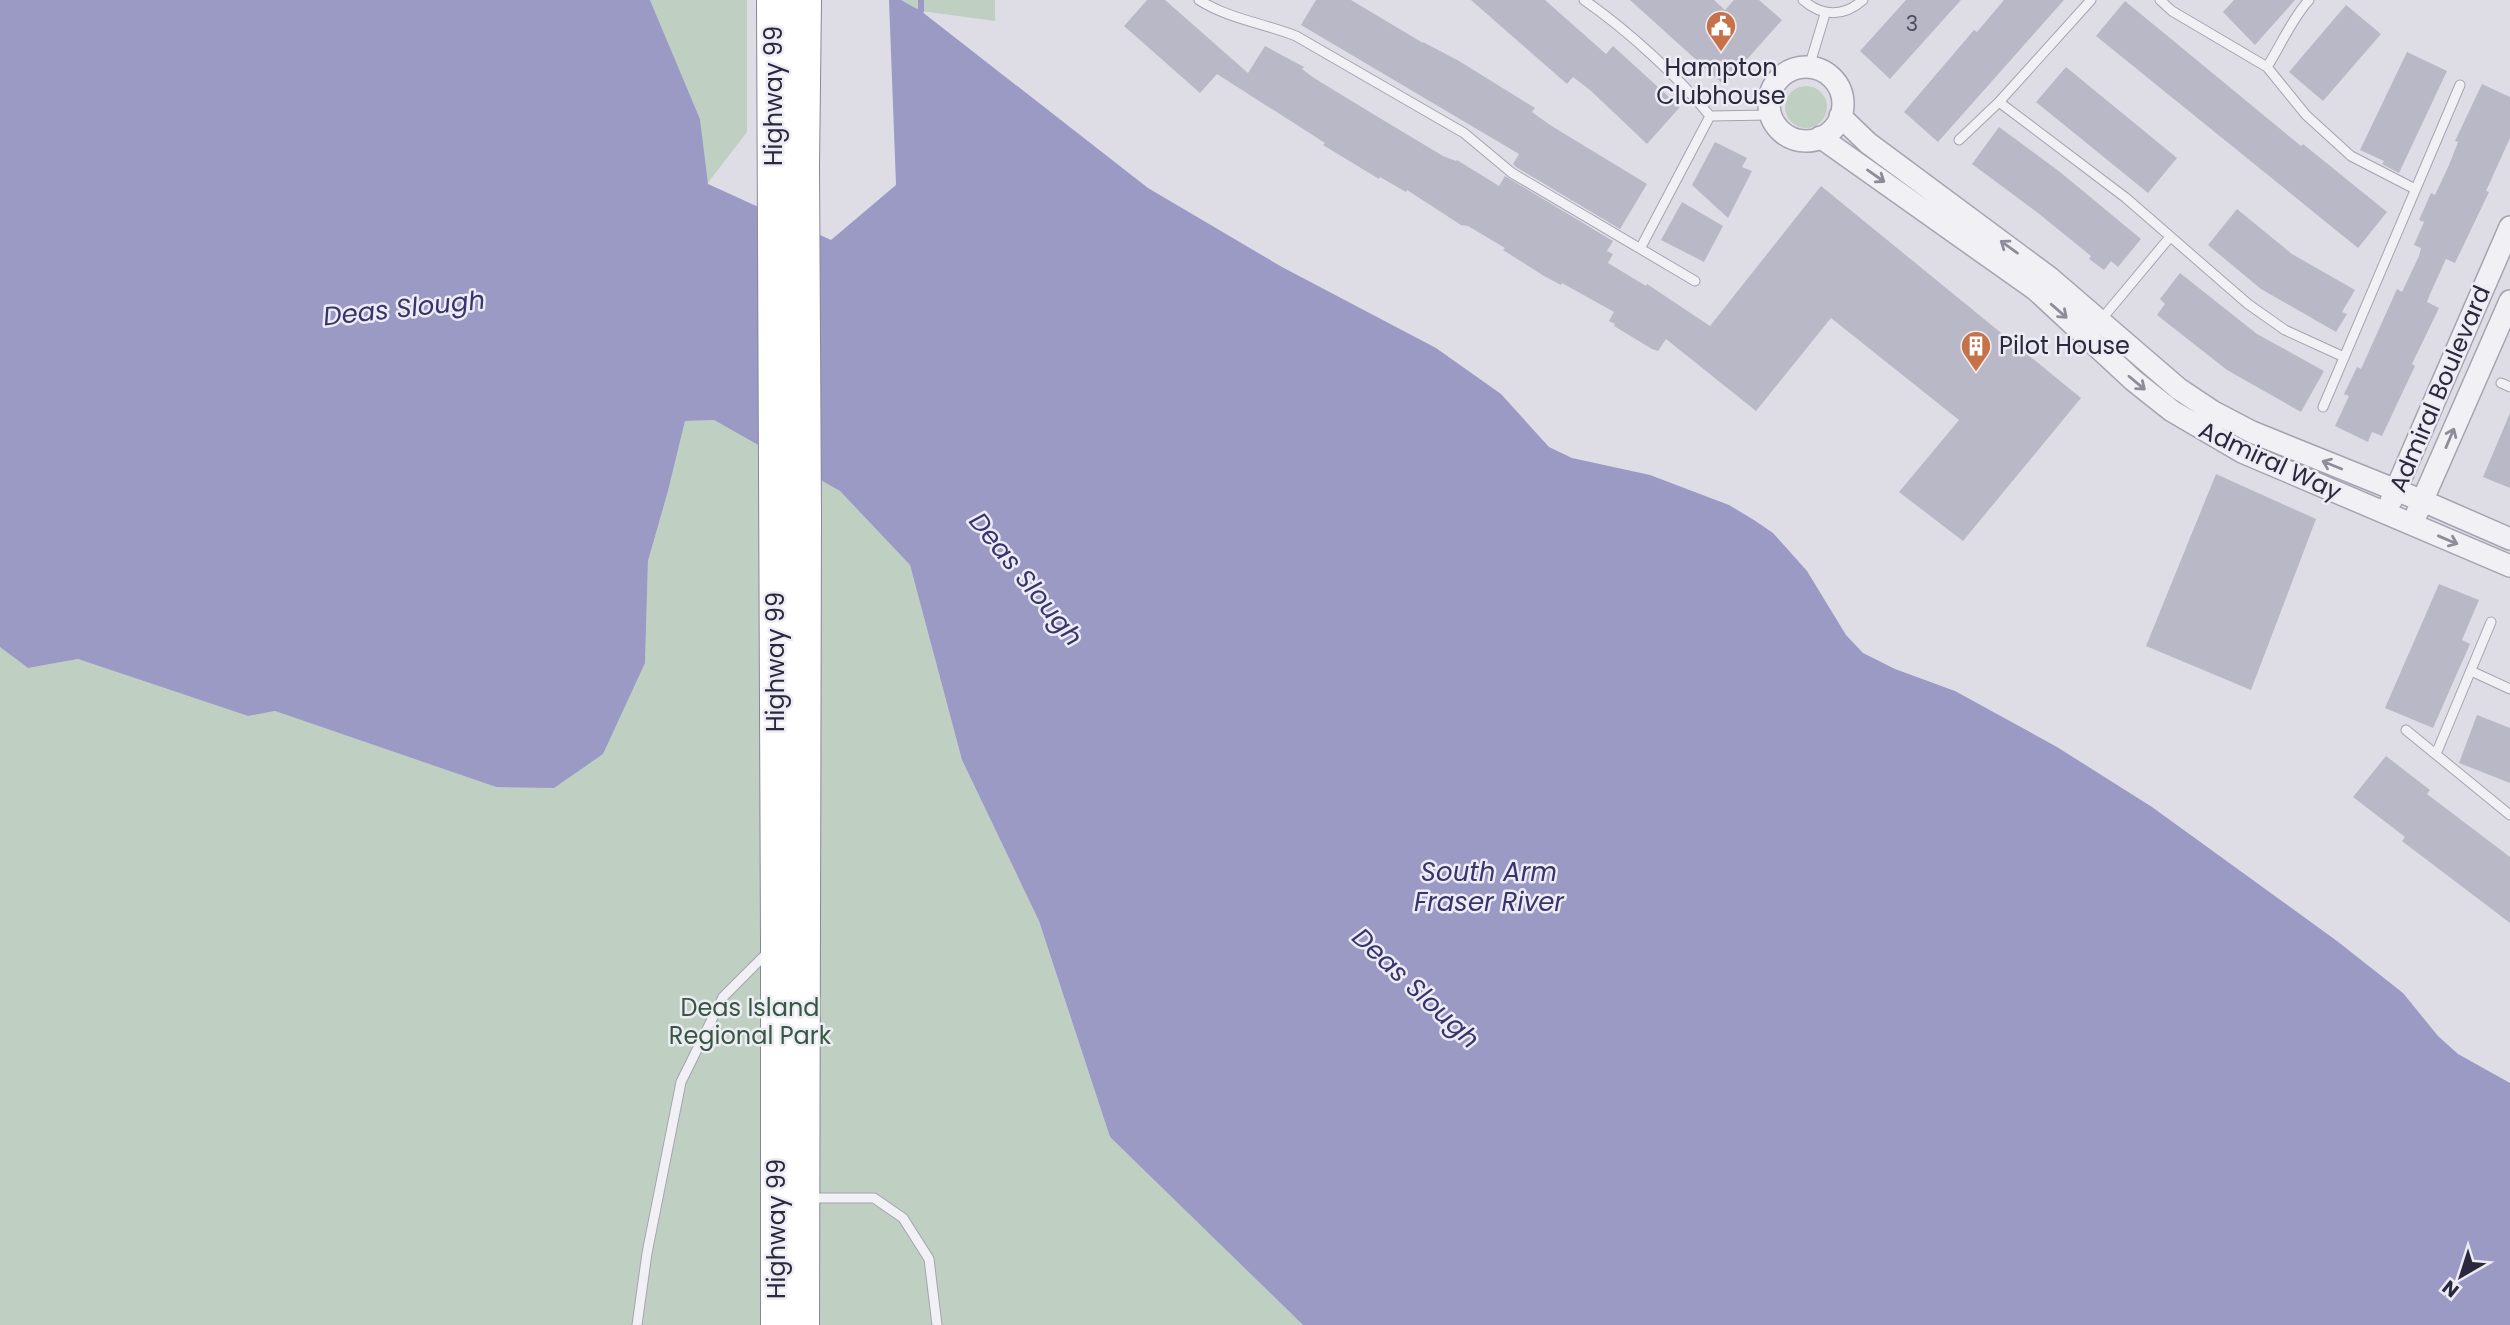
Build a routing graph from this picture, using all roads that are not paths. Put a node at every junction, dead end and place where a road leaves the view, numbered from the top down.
1 (773, 0) edge
2 (805, 0) edge
3 (1199, 0) edge
4 (1584, 0) edge
5 (1803, 0) edge
6 (1863, 0) edge
7 (2091, 0) edge
8 (2160, 0) edge
9 (2309, 0) edge
10 (1825, 14) junction
11 (1809, 67) junction
12 (2267, 67) junction
13 (2460, 85) dead end
14 (1999, 102) junction
15 (1770, 115) junction
16 (1710, 116) junction
17 (1840, 116) junction
18 (1820, 137) junction
19 (1959, 139) dead end
20 (789, 165) junction
21 (2415, 190) junction
22 (2510, 227) edge
23 (2170, 237) junction
24 (1641, 247) junction
25 (1695, 281) dead end
26 (2510, 301) edge
27 (2094, 328) junction
28 (2344, 357) junction
29 (2323, 407) dead end
30 (2212, 411) junction
31 (2200, 430) junction
32 (2396, 490) junction
33 (2423, 501) junction
34 (790, 511) junction
35 (2386, 513) junction
36 (2412, 525) junction
37 (2510, 538) edge
38 (2510, 566) edge
39 (2491, 622) dead end
40 (2471, 671) junction
41 (2510, 689) edge
42 (2406, 730) dead end
43 (2436, 754) junction
44 (2510, 815) edge
45 (777, 942) junction
46 (803, 1198) junction
47 (637, 1325) edge
48 (777, 1325) edge
49 (803, 1325) edge
50 (937, 1325) edge

1 - 20 highway, Highway 99
2 - 20 highway, Highway 99
3 - 24 lane
4 - 16 lane
5 - 10 lane
6 - 10 lane
7 - 14 lane
8 - 12 lane
9 - 12 lane
10 - 11 lane
11 - 15 street
11 - 17 street
12 - 21 lane
13 - 21 lane
14 - 19 lane
14 - 23 lane
15 - 16 lane
15 - 18 street
16 - 24 lane
17 - 18 street
27 -> 17 street, Admiral Way
18 -> 27 street, Admiral Way
20 - 34 highway, Highway 99
21 - 28 lane
22 - 32 street, Admiral Boulevard
23 - 27 lane
23 - 28 lane
24 - 25 lane
33 -> 26 street, Admiral Boulevard
27 - 30 street, Admiral Way
27 -> 31 street, Admiral Way
28 - 29 lane
30 - 31 lane
32 -> 30 street, Admiral Way
31 - 35 street, Admiral Way
32 - 33 street, Admiral Way
32 - 35 street, Admiral Boulevard
33 - 36 street, Admiral Boulevard
33 - 37 street, Admiral Way
34 - 45 highway, Highway 99
34 - 46 highway, Highway 99
35 - 36 street, Admiral Way
36 -> 38 street, Admiral Way
39 - 40 lane
40 - 41 lane
40 - 43 lane
42 - 43 lane
43 - 44 lane
45 - 47 lane
45 - 48 highway, Highway 99
46 - 49 highway, Highway 99
46 - 50 lane

